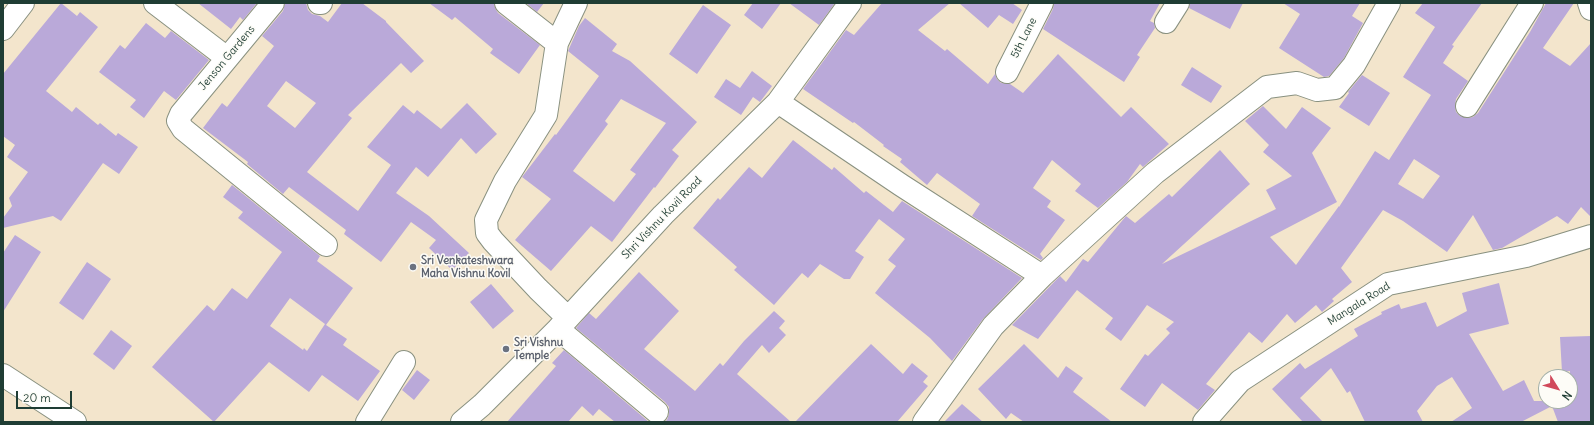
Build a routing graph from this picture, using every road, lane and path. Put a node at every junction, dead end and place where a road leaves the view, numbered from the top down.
1 (23, 3) edge
2 (155, 3) edge
3 (273, 3) edge
4 (506, 3) edge
5 (576, 3) edge
6 (850, 3) edge
7 (1042, 3) edge
8 (1178, 3) edge
9 (1389, 3) edge
10 (1532, 3) edge
11 (1589, 3) edge
12 (1591, 9) edge
13 (1166, 22) dead end
14 (3, 29) edge
15 (557, 43) junction
16 (227, 58) junction
17 (1007, 72) dead end
18 (778, 102) junction
19 (1467, 106) dead end
20 (1591, 236) edge
21 (326, 245) dead end
22 (1042, 276) junction
23 (563, 323) junction
24 (404, 362) dead end
25 (3, 375) edge
26 (657, 412) dead end
27 (74, 422) edge
28 (367, 422) edge
29 (462, 422) edge
30 (924, 422) edge
31 (1204, 422) edge

1 - 14 street
2 - 16 street
3 - 16 street, Jenson Gardens
4 - 15 street
5 - 15 street
6 - 18 street, Shri Vishnu Kovil Road
7 - 17 street, 5th Lane
8 - 13 street
9 - 22 street
10 - 19 street
11 - 12 street
15 - 23 street
16 - 21 street, Jenson Gardens
18 - 22 street
18 - 23 street, Shri Vishnu Kovil Road
20 - 31 street, Mangala Road
22 - 30 street
23 - 26 street
23 - 29 street, Shri Vishnu Kovil Road
24 - 28 street
25 - 27 street

